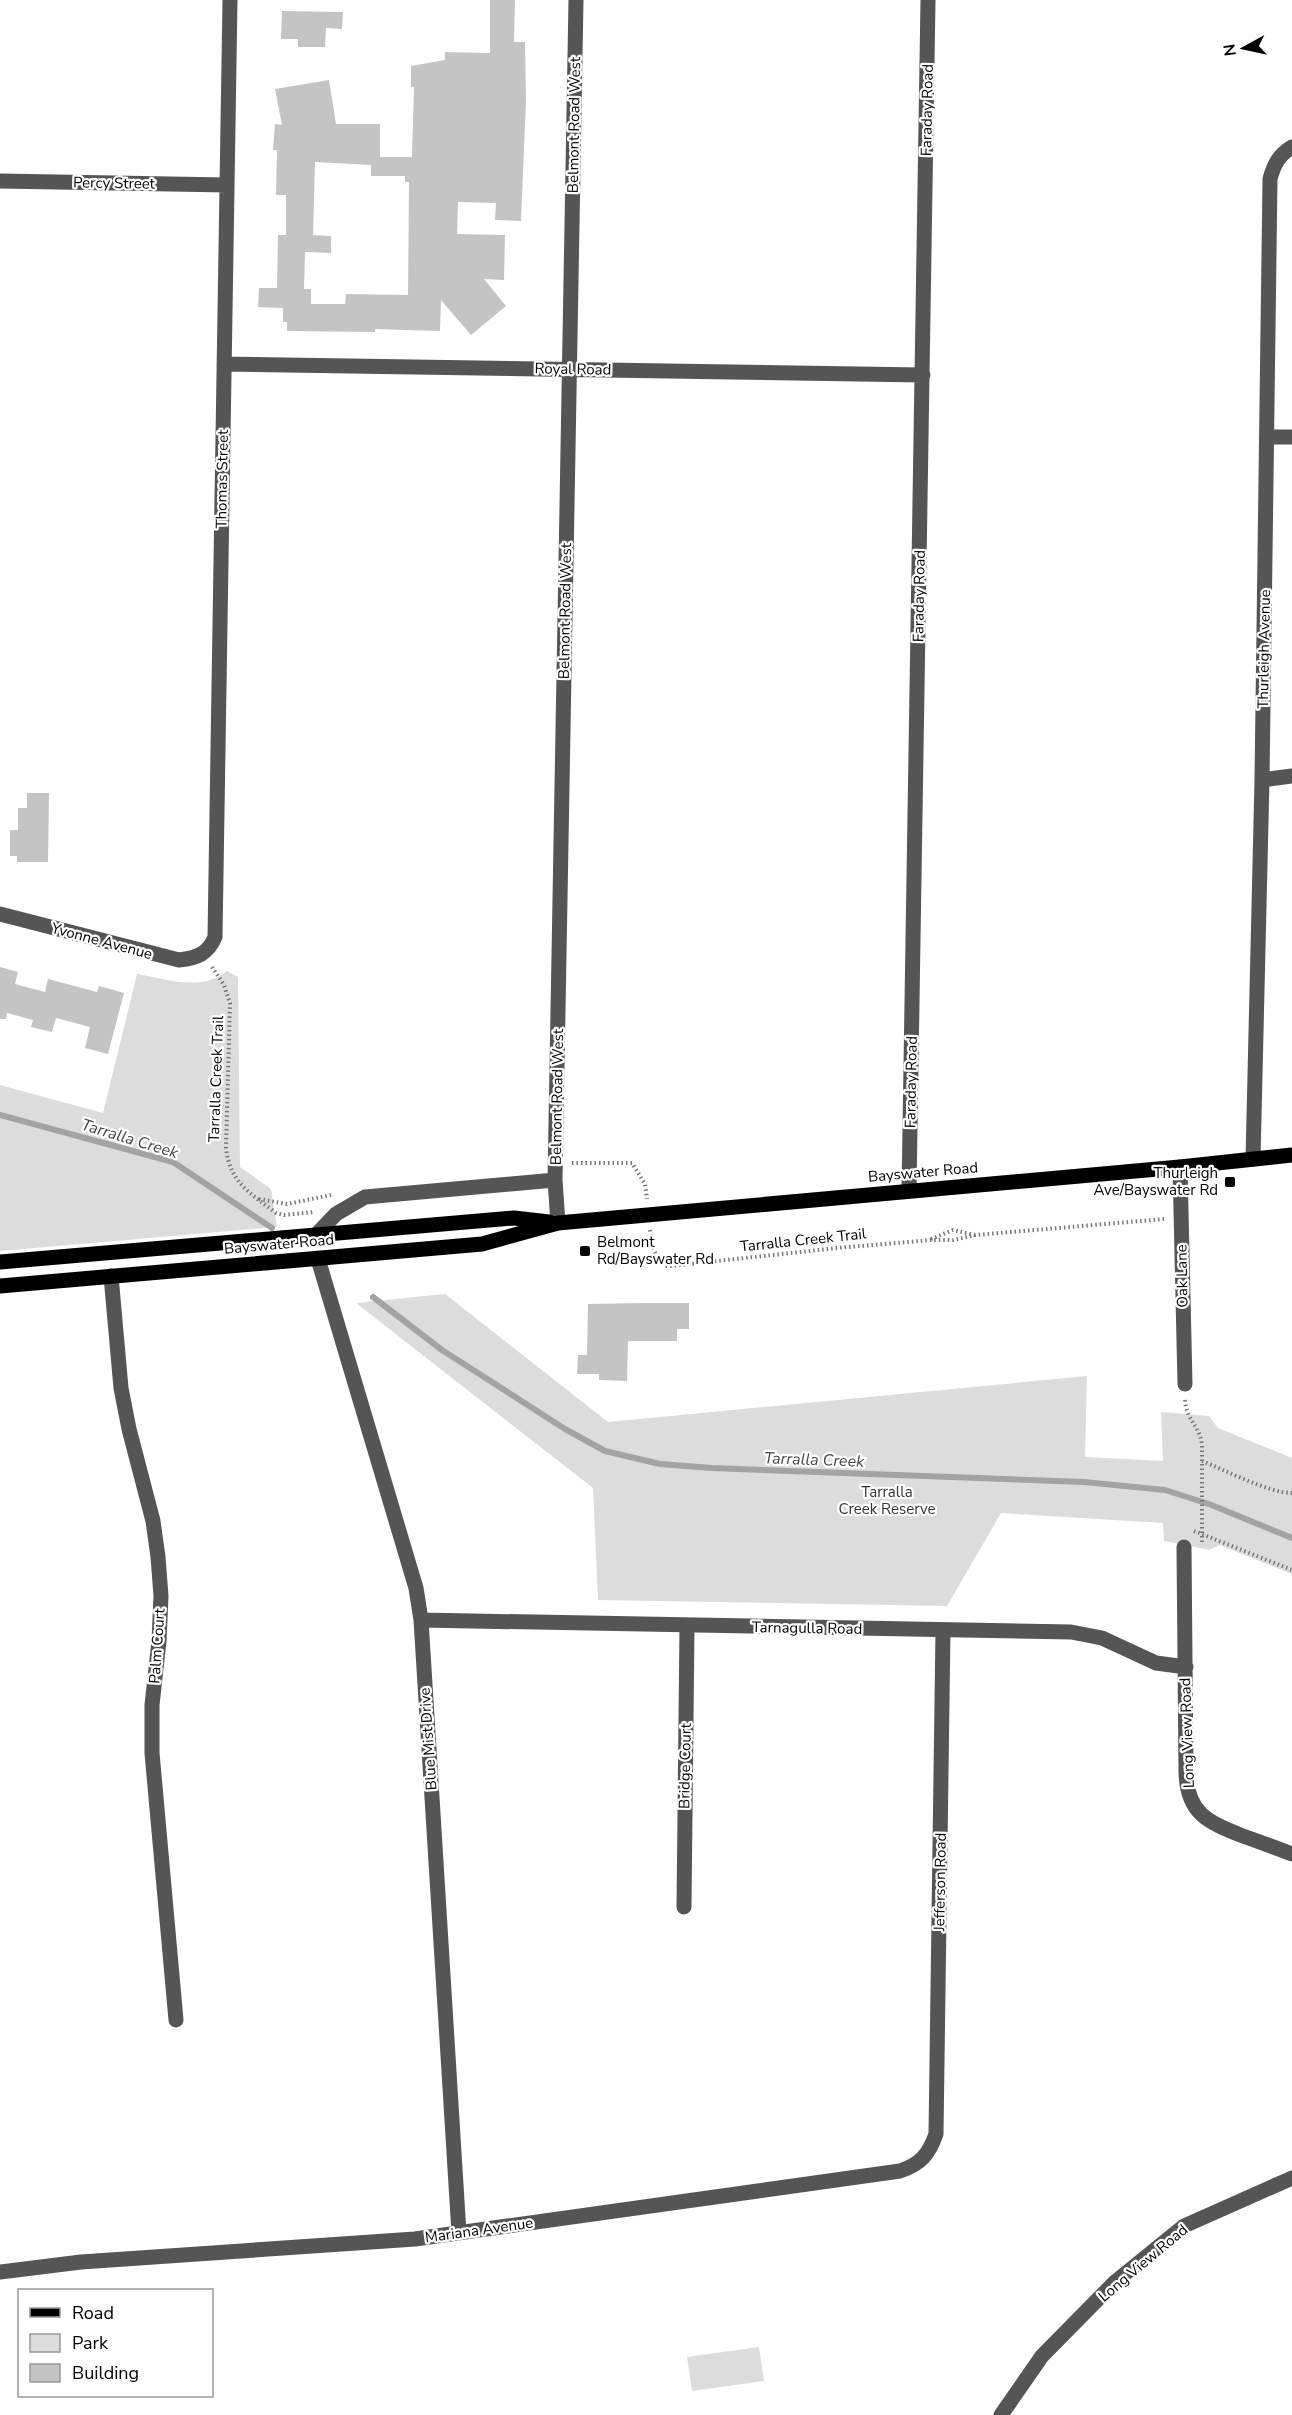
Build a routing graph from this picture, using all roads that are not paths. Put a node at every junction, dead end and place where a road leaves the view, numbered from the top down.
1 (230, 0) edge
2 (576, 0) edge
3 (928, 0) edge
4 (1292, 147) edge
5 (0, 181) edge
6 (227, 185) junction
7 (224, 364) junction
8 (570, 369) junction
9 (923, 375) junction
10 (1267, 437) junction
11 (1292, 437) edge
12 (1292, 776) edge
13 (1262, 780) junction
14 (0, 914) edge
15 (203, 954) joint
16 (1292, 1155) edge
17 (1253, 1159) junction
18 (1180, 1167) junction
19 (555, 1180) junction
20 (909, 1191) junction
21 (558, 1223) junction
22 (315, 1236) junction
23 (318, 1259) junction
24 (0, 1262) edge
25 (111, 1276) junction
26 (0, 1286) edge
27 (1185, 1384) road end
28 (1185, 1547) dead end
29 (421, 1620) junction
30 (687, 1626) junction
31 (943, 1630) junction
32 (1186, 1667) junction
33 (1292, 1854) edge
34 (684, 1907) dead end
35 (176, 2020) dead end
36 (936, 2133) joint
37 (1292, 2178) edge
38 (459, 2234) junction
39 (0, 2272) edge
40 (1001, 2415) edge

1 - 6 street, Thomas Street
2 - 8 street, Belmont Road West
3 - 9 street, Faraday Road
4 - 10 street, Thurleigh Avenue
5 - 6 street, Percy Street
6 - 7 street, Thomas Street
7 - 8 street, Royal Road
7 - 15 street, Thomas Street
8 - 9 street, Royal Road
8 - 19 street, Belmont Road West
9 - 20 street, Faraday Road
10 - 11 street
10 - 13 street, Thurleigh Avenue
12 - 13 street
13 - 17 street, Thurleigh Avenue
14 - 15 street, Yvonne Avenue
16 - 17 main road, Bayswater Road
17 - 18 main road, Bayswater Road
18 - 20 main road, Bayswater Road
18 - 27 street, Oak Lane
19 - 21 street, Belmont Road West
19 - 22 street
20 - 21 main road, Bayswater Road
21 - 22 main road, Bayswater Road
21 - 23 main road, Bayswater Road
22 - 23 main road
22 - 24 main road, Bayswater Road
23 - 25 main road, Bayswater Road
23 - 29 street, Blue Mist Drive
25 - 26 main road, Bayswater Road
25 - 35 street, Palm Court
28 - 32 street, Long View Road
29 - 30 street, Tarnagulla Road
29 - 38 street, Blue Mist Drive
30 - 31 street, Tarnagulla Road
30 - 34 street, Bridge Court
31 - 32 street, Tarnagulla Road
31 - 36 street, Jefferson Road
32 - 33 street, Long View Road
36 - 38 street, Mariana Avenue
37 - 40 street, Long View Road
38 - 39 street, Mariana Avenue

